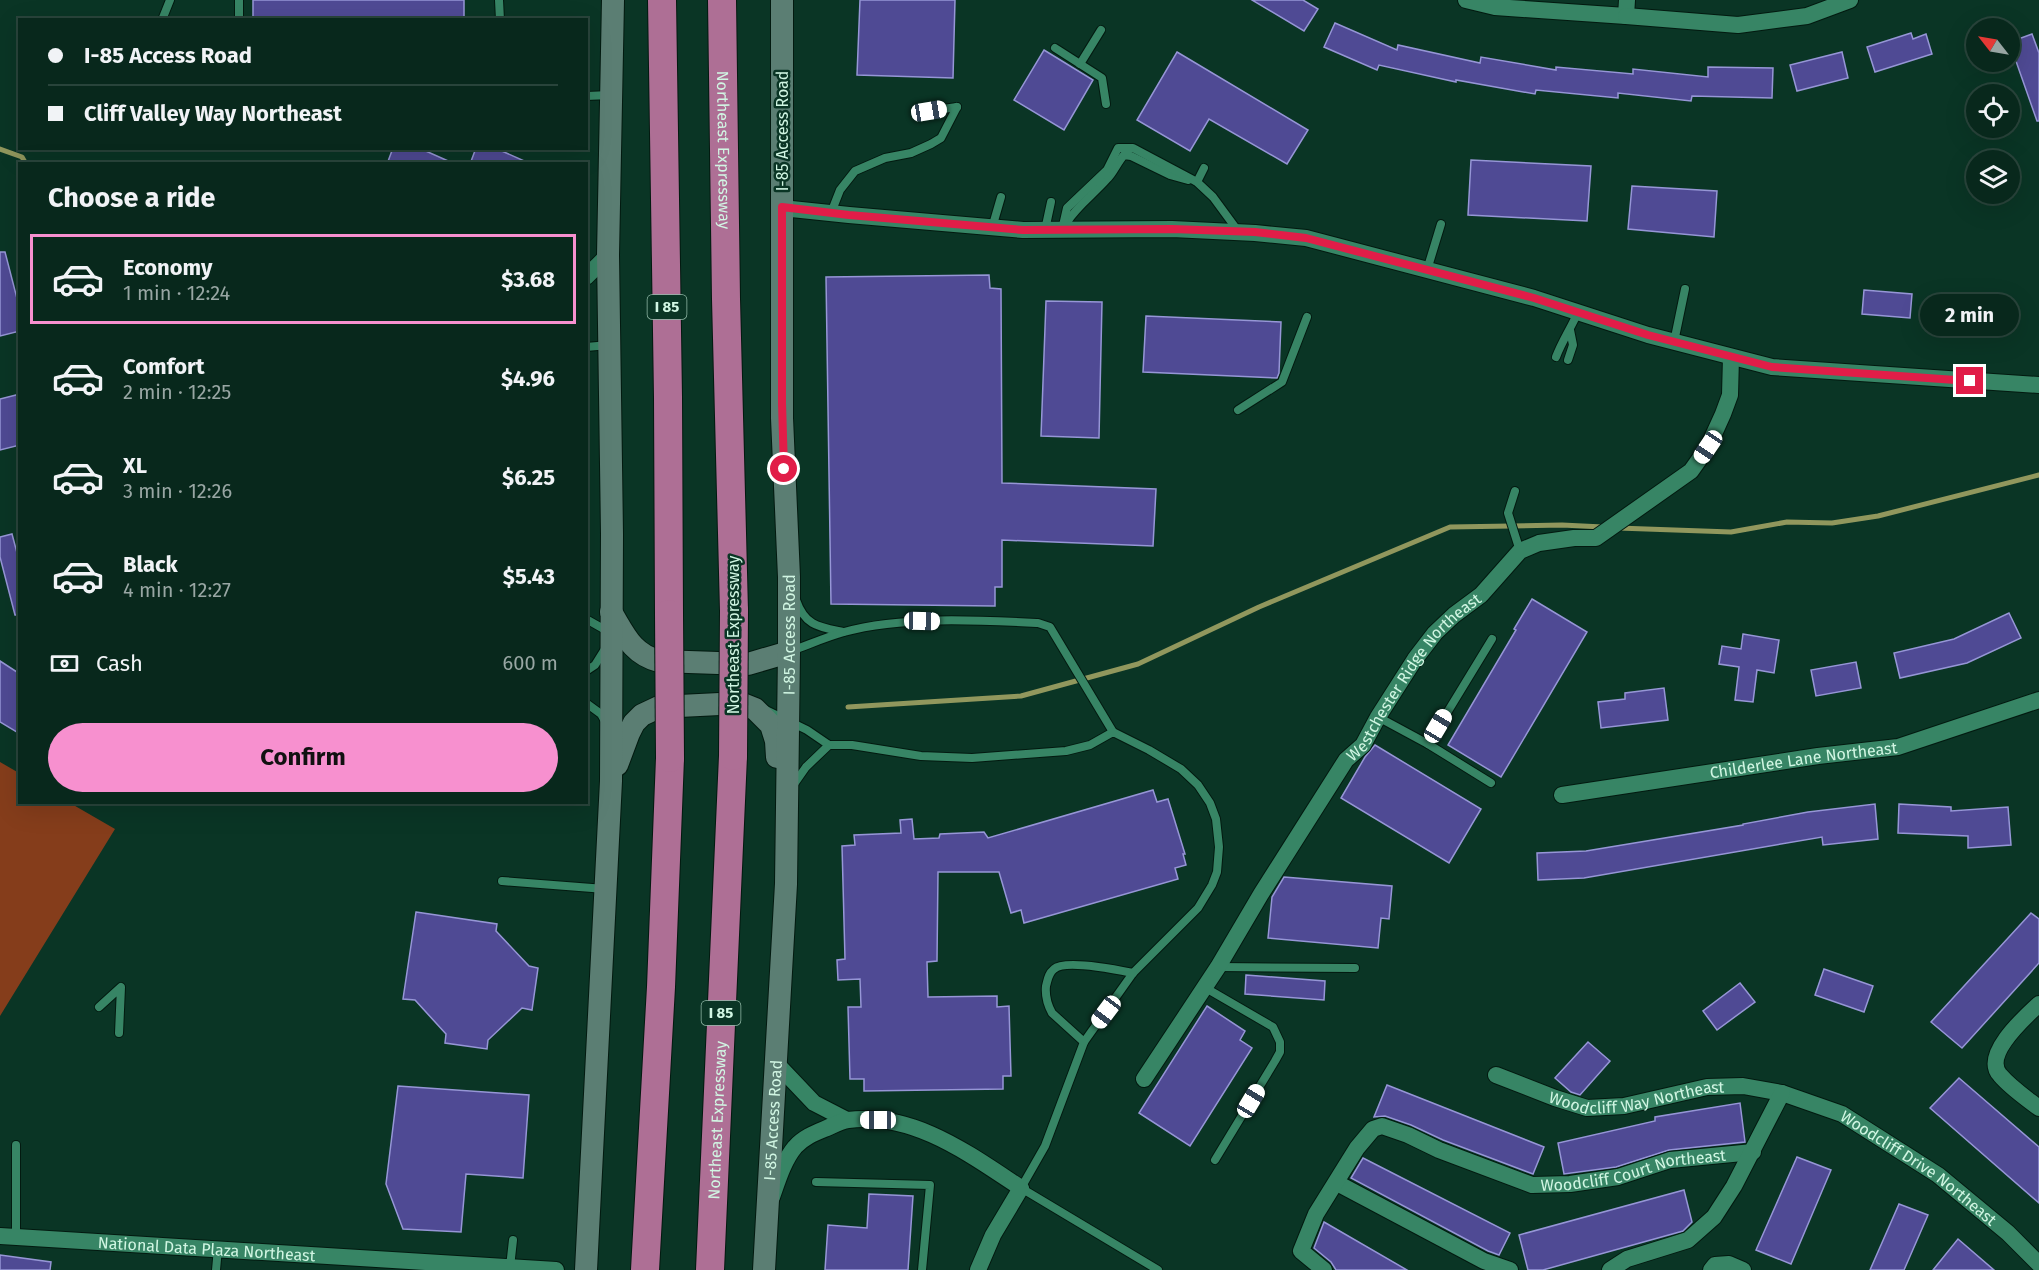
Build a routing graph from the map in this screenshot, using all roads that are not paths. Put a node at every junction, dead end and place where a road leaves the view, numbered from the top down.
1 (170, 0) edge
2 (239, 0) edge
3 (499, 0) edge
4 (613, 0) edge
5 (662, 0) edge
6 (722, 0) edge
7 (782, 0) edge
8 (1466, 0) edge
9 (1850, 0) edge
10 (1626, 8) edge
11 (163, 18) edge
12 (239, 18) edge
13 (500, 18) edge
14 (1101, 30) dead end
15 (1055, 48) dead end
16 (1080, 64) junction
17 (611, 95) junction
18 (588, 96) edge
19 (1106, 104) dead end
20 (929, 111) dead end
21 (1204, 168) dead end
22 (1197, 182) junction
23 (1001, 196) dead end
24 (1051, 202) dead end
25 (782, 207) junction
26 (831, 213) junction
27 (1441, 224) dead end
28 (992, 228) junction
29 (1045, 230) junction
30 (1062, 230) junction
31 (1238, 232) junction
32 (608, 255) junction
33 (1427, 270) junction
34 (588, 275) edge
35 (1685, 289) dead end
36 (1578, 312) junction
37 (1307, 318) dead end
38 (1570, 330) junction
39 (1674, 342) junction
40 (609, 345) junction
41 (588, 347) edge
42 (1556, 357) dead end
43 (1731, 357) junction
44 (1568, 360) dead end
45 (2039, 385) edge
46 (1238, 410) dead end
47 (1515, 491) dead end
48 (1520, 551) junction
49 (789, 577) junction
50 (588, 620) edge
51 (611, 623) junction
52 (844, 632) junction
53 (1492, 639) dead end
54 (789, 652) junction
55 (748, 664) junction
56 (588, 670) edge
57 (2039, 700) edge
58 (588, 705) edge
59 (755, 709) junction
60 (1378, 717) junction
61 (788, 720) junction
62 (611, 731) junction
63 (1113, 732) junction
64 (1428, 744) junction
65 (829, 745) junction
66 (611, 781) junction
67 (1491, 783) dead end
68 (787, 795) junction
69 (1562, 795) dead end
70 (502, 881) dead end
71 (786, 884) junction
72 (605, 889) junction
73 (1218, 967) junction
74 (1355, 968) dead end
75 (1133, 973) junction
76 (1204, 987) junction
77 (2039, 1004) edge
78 (99, 1007) dead end
79 (119, 1033) dead end
80 (1084, 1042) junction
81 (776, 1063) junction
82 (1496, 1075) dead end
83 (1144, 1079) dead end
84 (1782, 1093) junction
85 (2039, 1108) edge
86 (847, 1120) junction
87 (16, 1145) dead end
88 (1753, 1152) junction
89 (1215, 1160) dead end
90 (816, 1182) dead end
91 (1337, 1184) junction
92 (1021, 1188) junction
93 (768, 1206) junction
94 (8, 1236) edge
95 (513, 1240) dead end
96 (218, 1248) junction
97 (2039, 1264) edge
98 (510, 1267) junction
99 (216, 1270) edge
100 (556, 1270) edge
101 (586, 1270) edge
102 (645, 1270) edge
103 (710, 1270) edge
104 (764, 1270) edge
105 (921, 1270) edge
106 (978, 1270) edge
107 (1158, 1270) edge
108 (1324, 1270) edge
109 (1510, 1270) edge
110 (1610, 1270) edge
111 (1710, 1270) edge
112 (1743, 1270) edge

1 - 11 lane
2 - 12 lane
3 - 13 lane
4 - 17 main road
5 - 102 highway, I 85, bridge
6 - 103 highway, Northeast Expressway / I 85, bridge
7 - 25 main road, I-85 Access Road
8 - 10 street
9 - 10 street
14 - 16 lane
15 - 16 lane
16 - 19 lane
17 - 18 lane
17 - 32 main road
20 - 26 lane
21 - 22 lane
22 - 30 lane
22 - 31 lane
23 - 28 lane
24 - 29 lane
25 - 26 street
25 - 49 main road, I-85 Access Road
26 - 28 street
27 - 33 lane
28 - 29 street
29 - 30 street
30 - 31 street
31 - 33 street
32 - 34 street
32 - 40 main road
33 - 36 street
35 - 39 lane
36 - 38 lane
36 - 39 street
37 - 46 lane
38 - 42 lane
38 - 44 lane
39 - 43 street
40 - 41 lane
40 - 51 main road
43 - 45 street
43 - 48 street, Westchester Ridge Northeast
47 - 48 lane
48 - 60 street, Westchester Ridge Northeast
49 - 52 lane
49 - 54 main road, I-85 Access Road
49 - 55 main road
50 - 51 lane
51 - 55 main road
51 - 56 lane
51 - 62 main road
52 - 54 lane
52 - 63 lane
53 - 64 lane
54 - 55 main road
54 - 61 main road, I-85 Access Road
57 - 69 street, Childerlee Lane Northeast
58 - 62 lane
59 - 61 lane
59 - 66 main road
59 - 71 main road
60 - 64 lane
60 - 73 street, Westchester Ridge Northeast
61 - 65 lane
61 - 68 main road, I-85 Access Road
62 - 66 main road
63 - 65 lane
63 - 75 lane
64 - 67 lane
65 - 68 lane
66 - 72 main road
68 - 71 main road, I-85 Access Road
70 - 72 lane
71 - 81 main road, I-85 Access Road
72 - 101 main road
73 - 74 lane
73 - 76 street, Westchester Ridge Northeast
75 - 80 lane
75 - 80 lane
76 - 83 street, Westchester Ridge Northeast
76 - 89 lane
77 - 85 street
78 - 79 lane
80 - 92 lane
81 - 86 street
81 - 93 main road, I-85 Access Road
82 - 84 street, Woodcliff Way Northeast
84 - 88 street, Woodcliff Court Northeast
84 - 97 street, Woodcliff Drive Northeast
86 - 92 street
86 - 93 street
87 - 94 lane
88 - 91 street, Woodcliff Court Northeast
88 - 110 street, Woodcliff Court Northeast
90 - 105 lane
91 - 108 street, Woodcliff Court Northeast
91 - 109 street
92 - 106 street
92 - 107 lane
93 - 104 main road, I-85 Access Road
94 - 96 street, National Data Plaza Northeast
95 - 98 lane
96 - 98 street, National Data Plaza Northeast
96 - 99 lane
98 - 100 street, National Data Plaza Northeast
111 - 112 street

